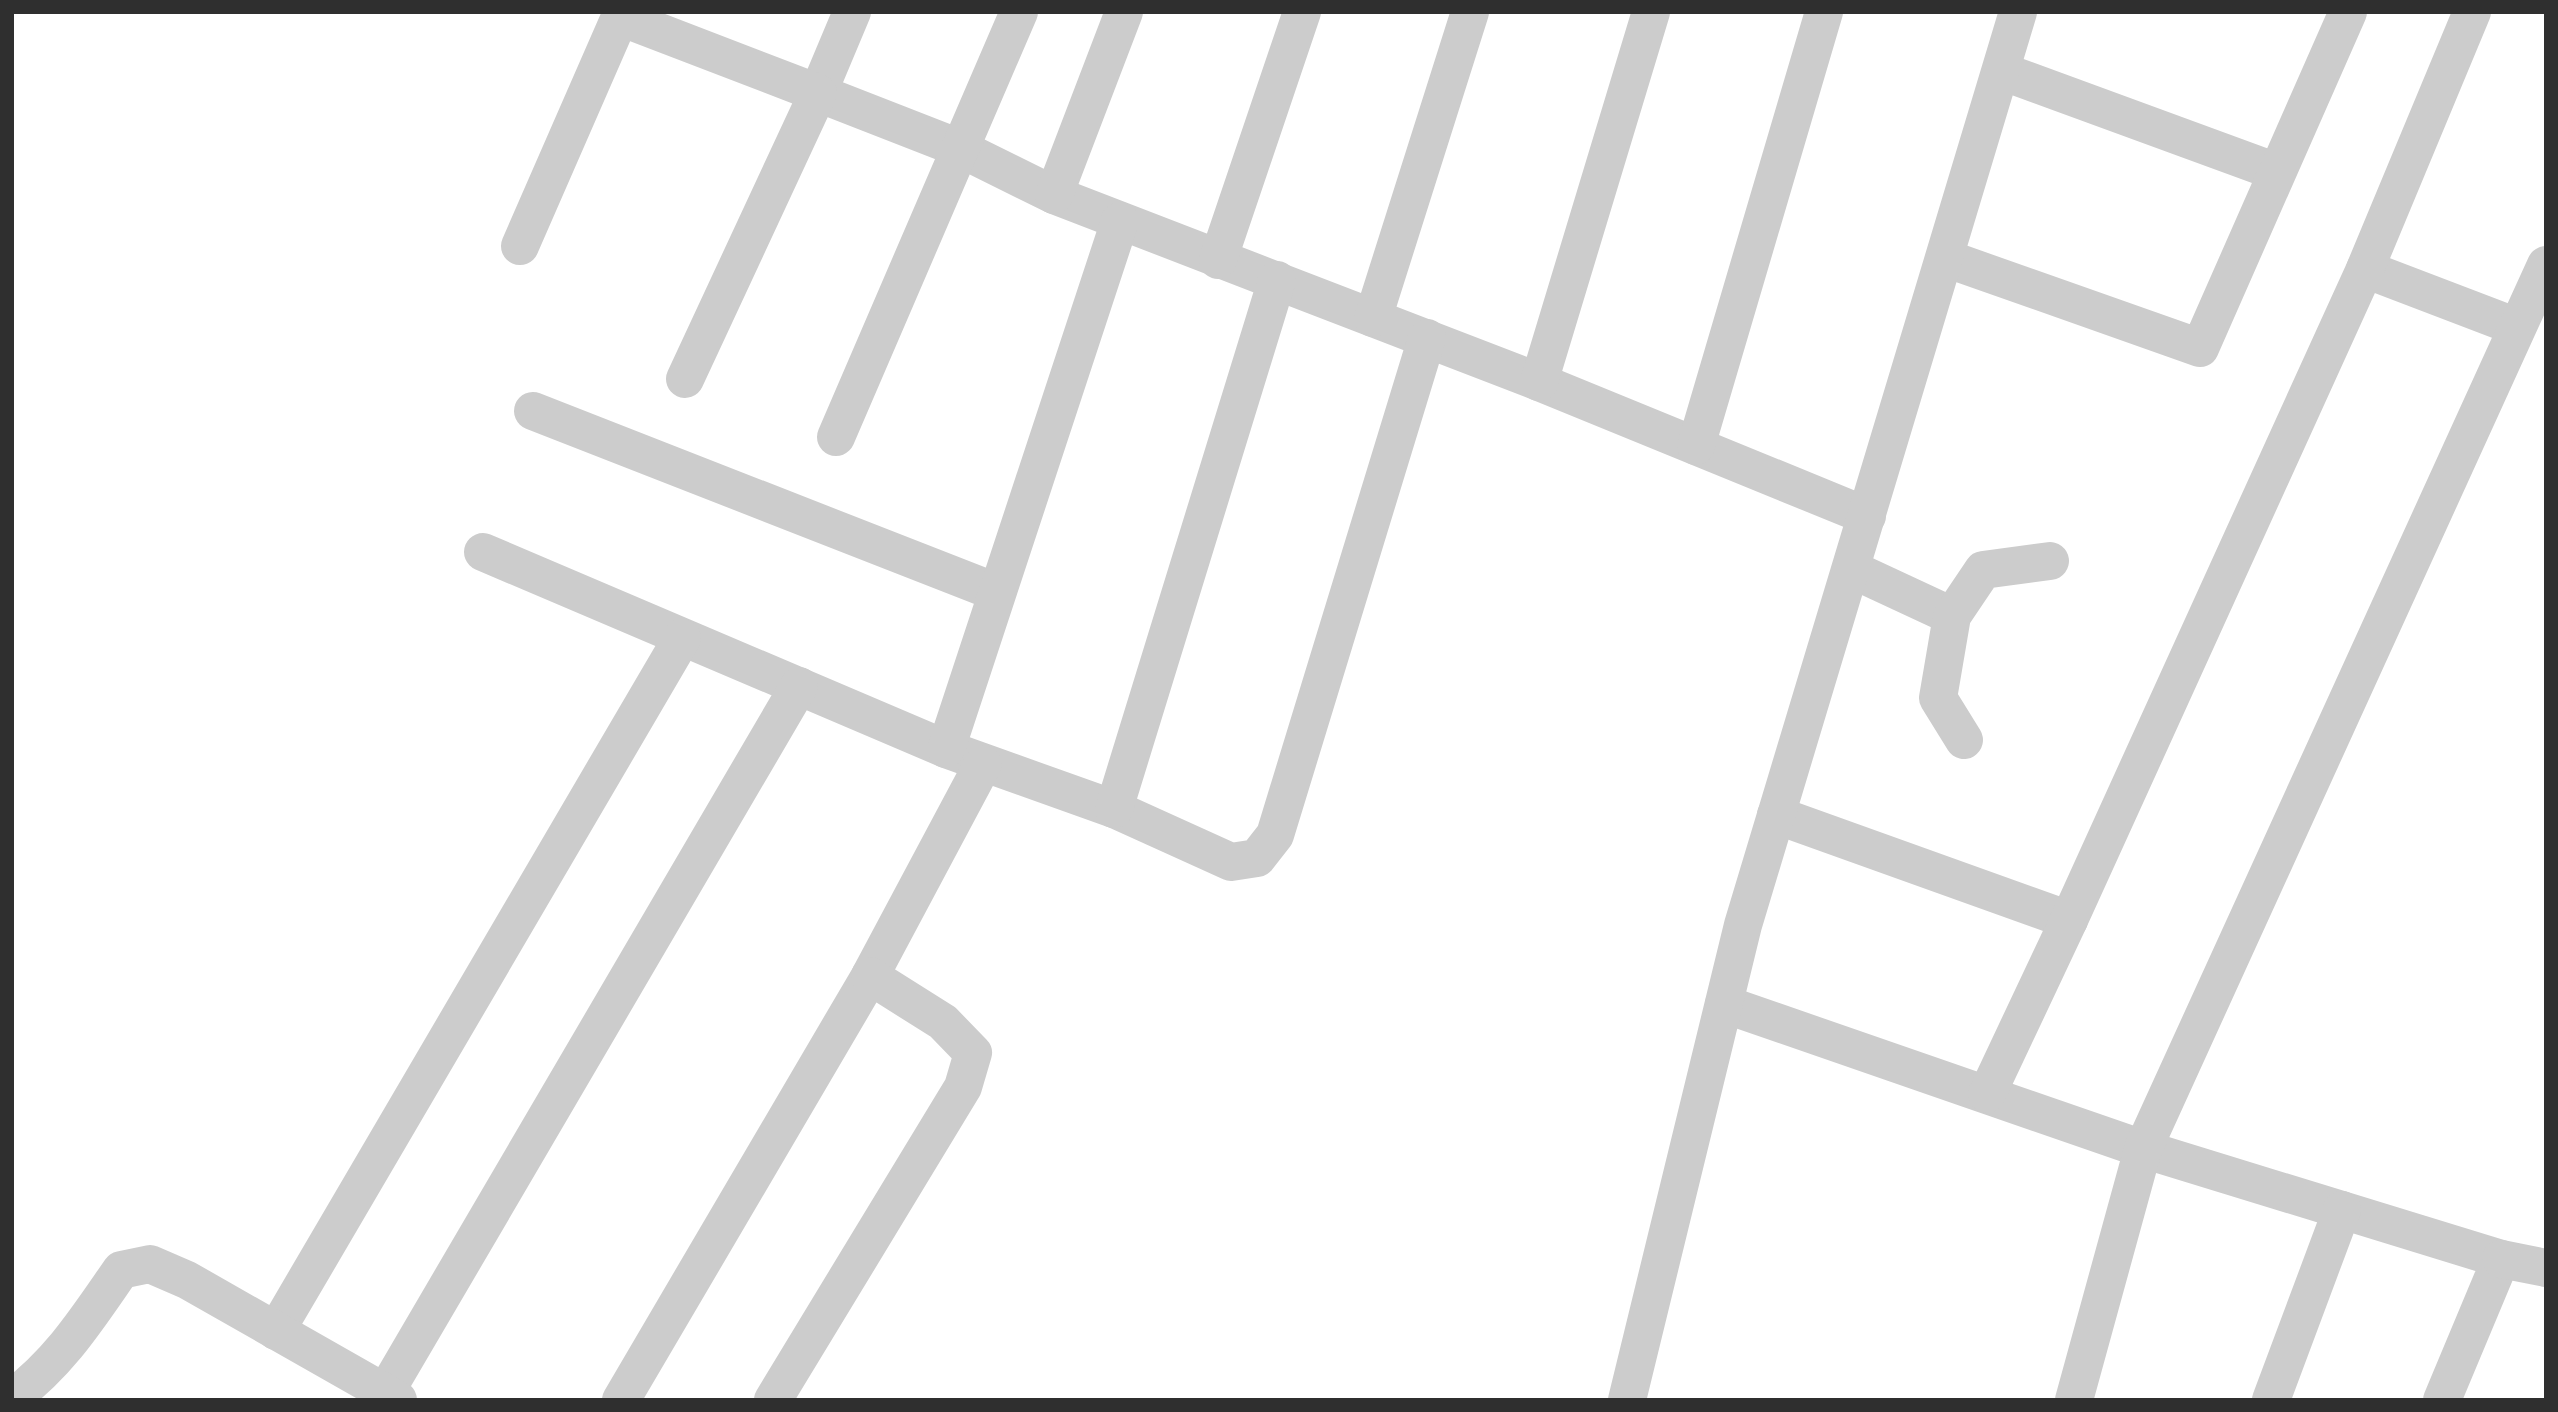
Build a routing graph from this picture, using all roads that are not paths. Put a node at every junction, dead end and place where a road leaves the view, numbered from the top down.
1 (852, 12) edge
2 (1019, 12) edge
3 (1124, 12) edge
4 (1302, 12) edge
5 (1470, 12) edge
6 (1651, 12) edge
7 (1824, 12) edge
8 (2018, 12) edge
9 (2348, 12) edge
10 (2472, 12) edge
11 (2001, 71) junction
12 (818, 93) junction
13 (960, 148) junction
14 (2277, 172) junction
15 (1054, 195) junction
16 (1120, 221) junction
17 (520, 246) dead end
18 (1945, 258) junction
19 (1218, 260) junction
20 (2546, 265) edge
21 (2365, 269) junction
22 (1276, 280) junction
23 (1373, 318) junction
24 (2517, 327) junction
25 (1427, 338) junction
26 (685, 379) dead end
27 (1539, 383) junction
28 (533, 411) dead end
29 (836, 437) dead end
30 (1696, 446) junction
31 (1867, 516) junction
32 (482, 552) dead end
33 (2050, 561) dead end
34 (1851, 569) junction
35 (996, 592) junction
36 (1952, 616) junction
37 (682, 638) junction
38 (799, 686) junction
39 (1964, 740) dead end
40 (946, 749) junction
41 (983, 764) junction
42 (1114, 809) junction
43 (1776, 815) junction
44 (2069, 920) junction
45 (870, 976) junction
46 (1724, 1004) junction
47 (1987, 1094) junction
48 (2143, 1149) junction
49 (2342, 1210) junction
50 (2501, 1259) junction
51 (2546, 1268) edge
52 (276, 1331) junction
53 (392, 1396) edge
54 (12, 1398) edge
55 (621, 1400) edge
56 (773, 1400) edge
57 (1627, 1400) edge
58 (2074, 1400) edge
59 (2271, 1400) edge
60 (2441, 1400) edge

1 - 12 street
2 - 13 street
3 - 15 street
4 - 19 street
5 - 23 street
6 - 27 street
7 - 30 street
8 - 11 street
9 - 14 street
10 - 21 street
11 - 14 street
11 - 18 street
12 - 13 street
12 - 17 street
12 - 26 street
13 - 15 street
13 - 29 street
14 - 18 street
15 - 16 street
16 - 19 street
16 - 35 street
18 - 31 street
19 - 22 street
20 - 24 street
21 - 24 street
21 - 44 street
22 - 23 street
22 - 42 street
23 - 25 street
24 - 48 street
25 - 27 street
25 - 42 street
27 - 30 street
28 - 35 street
30 - 31 street
31 - 34 street
32 - 37 street
33 - 36 street
34 - 36 street
34 - 43 street
35 - 40 street
36 - 39 street
37 - 38 street
37 - 52 street
38 - 40 street
38 - 53 street
40 - 41 street
41 - 42 street
41 - 45 street
43 - 44 street
43 - 46 street
44 - 47 street
45 - 55 street
45 - 56 street
46 - 47 street
46 - 57 street
47 - 48 street
48 - 49 street
48 - 58 street
49 - 50 street
49 - 59 street
50 - 51 street
50 - 60 street
52 - 53 street
52 - 54 street

